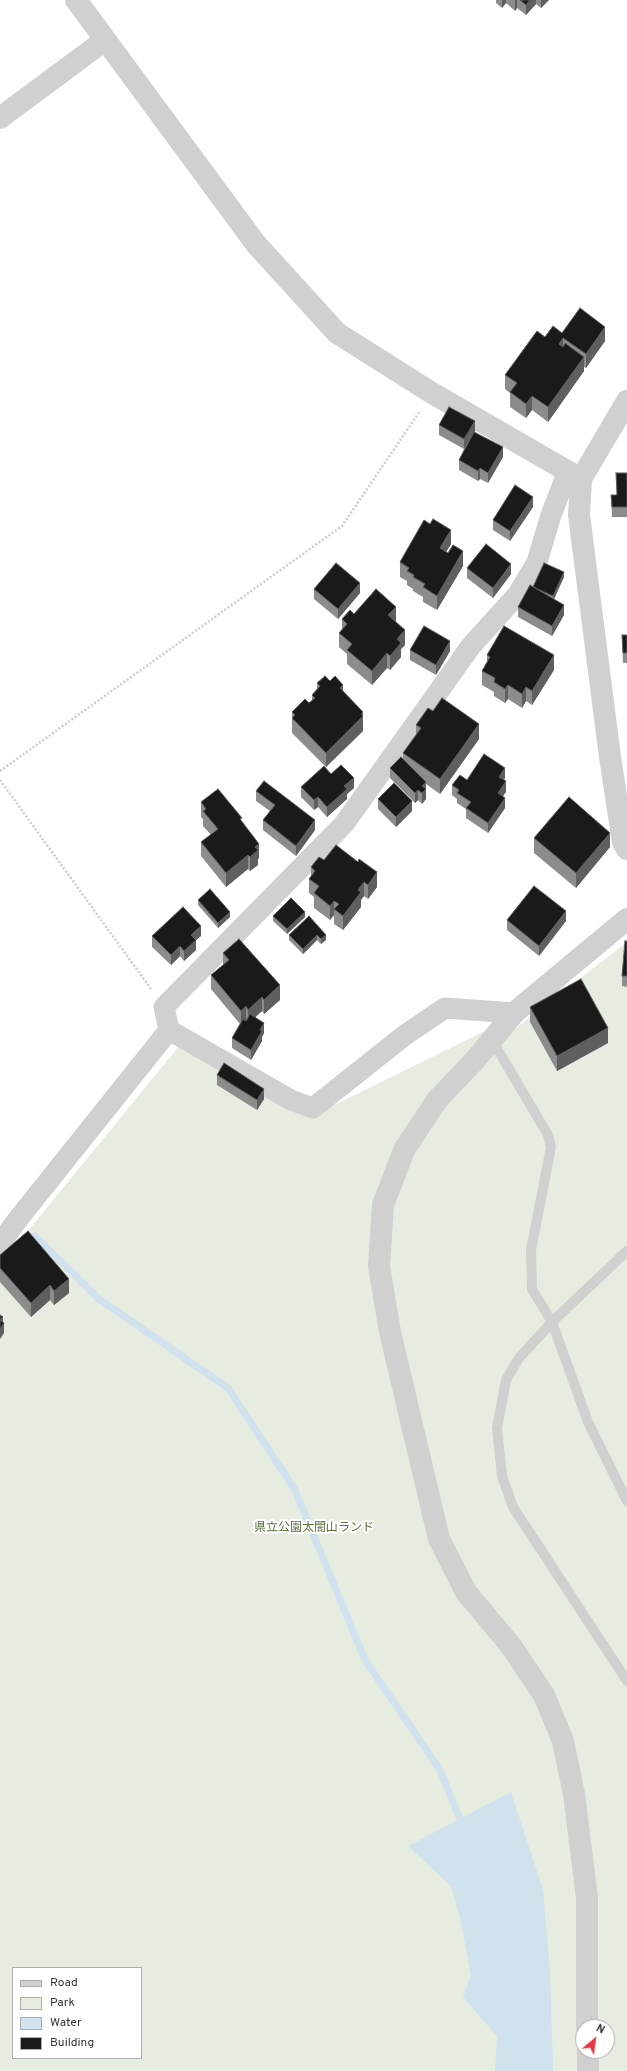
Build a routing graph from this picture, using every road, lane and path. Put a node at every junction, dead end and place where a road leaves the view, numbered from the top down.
1 (76, 0) edge
2 (105, 40) junction
3 (0, 118) edge
4 (432, 393) junction
5 (627, 401) edge
6 (575, 475) junction
7 (0, 771) edge
8 (0, 780) edge
9 (627, 849) edge
10 (627, 919) edge
11 (164, 1007) junction
12 (514, 1013) junction
13 (169, 1030) junction
14 (492, 1040) junction
15 (0, 1244) edge
16 (627, 1251) edge
17 (552, 1322) junction
18 (627, 1501) edge
19 (627, 1681) edge
20 (588, 2019) edge
21 (588, 2059) edge
22 (588, 2071) edge

1 - 2 street
2 - 3 street
2 - 4 street
4 - 6 street
4 - 7 path
5 - 6 street
6 - 9 street
6 - 11 street
8 - 11 path
10 - 12 street
11 - 13 street
12 - 13 street
12 - 14 street
13 - 15 street
14 - 17 lane
14 - 20 street
16 - 17 lane
17 - 18 lane
17 - 19 lane
21 - 22 street

